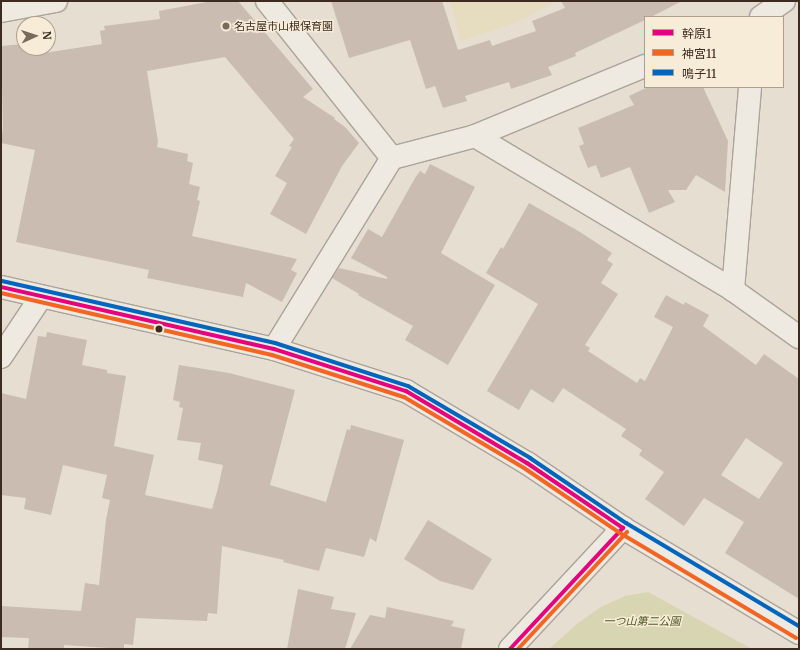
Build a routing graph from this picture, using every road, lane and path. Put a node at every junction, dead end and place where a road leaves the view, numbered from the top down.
1 (56, 1) edge
2 (267, 1) edge
3 (784, 1) edge
4 (1, 10) edge
5 (763, 16) edge
6 (644, 66) edge
7 (750, 88) edge
8 (475, 136) junction
9 (392, 158) junction
10 (1, 287) edge
11 (733, 290) junction
12 (41, 297) junction
13 (799, 337) edge
14 (274, 349) junction
15 (1, 357) edge
16 (623, 528) junction
17 (799, 632) edge
18 (510, 649) edge

1 - 4 street
2 - 9 street
3 - 5 street
6 - 8 street
7 - 11 street
8 - 9 street
8 - 11 street
9 - 14 street
10 - 12 street
11 - 13 street
12 - 14 street
12 - 15 street
14 - 16 street
16 - 17 street
16 - 18 street

